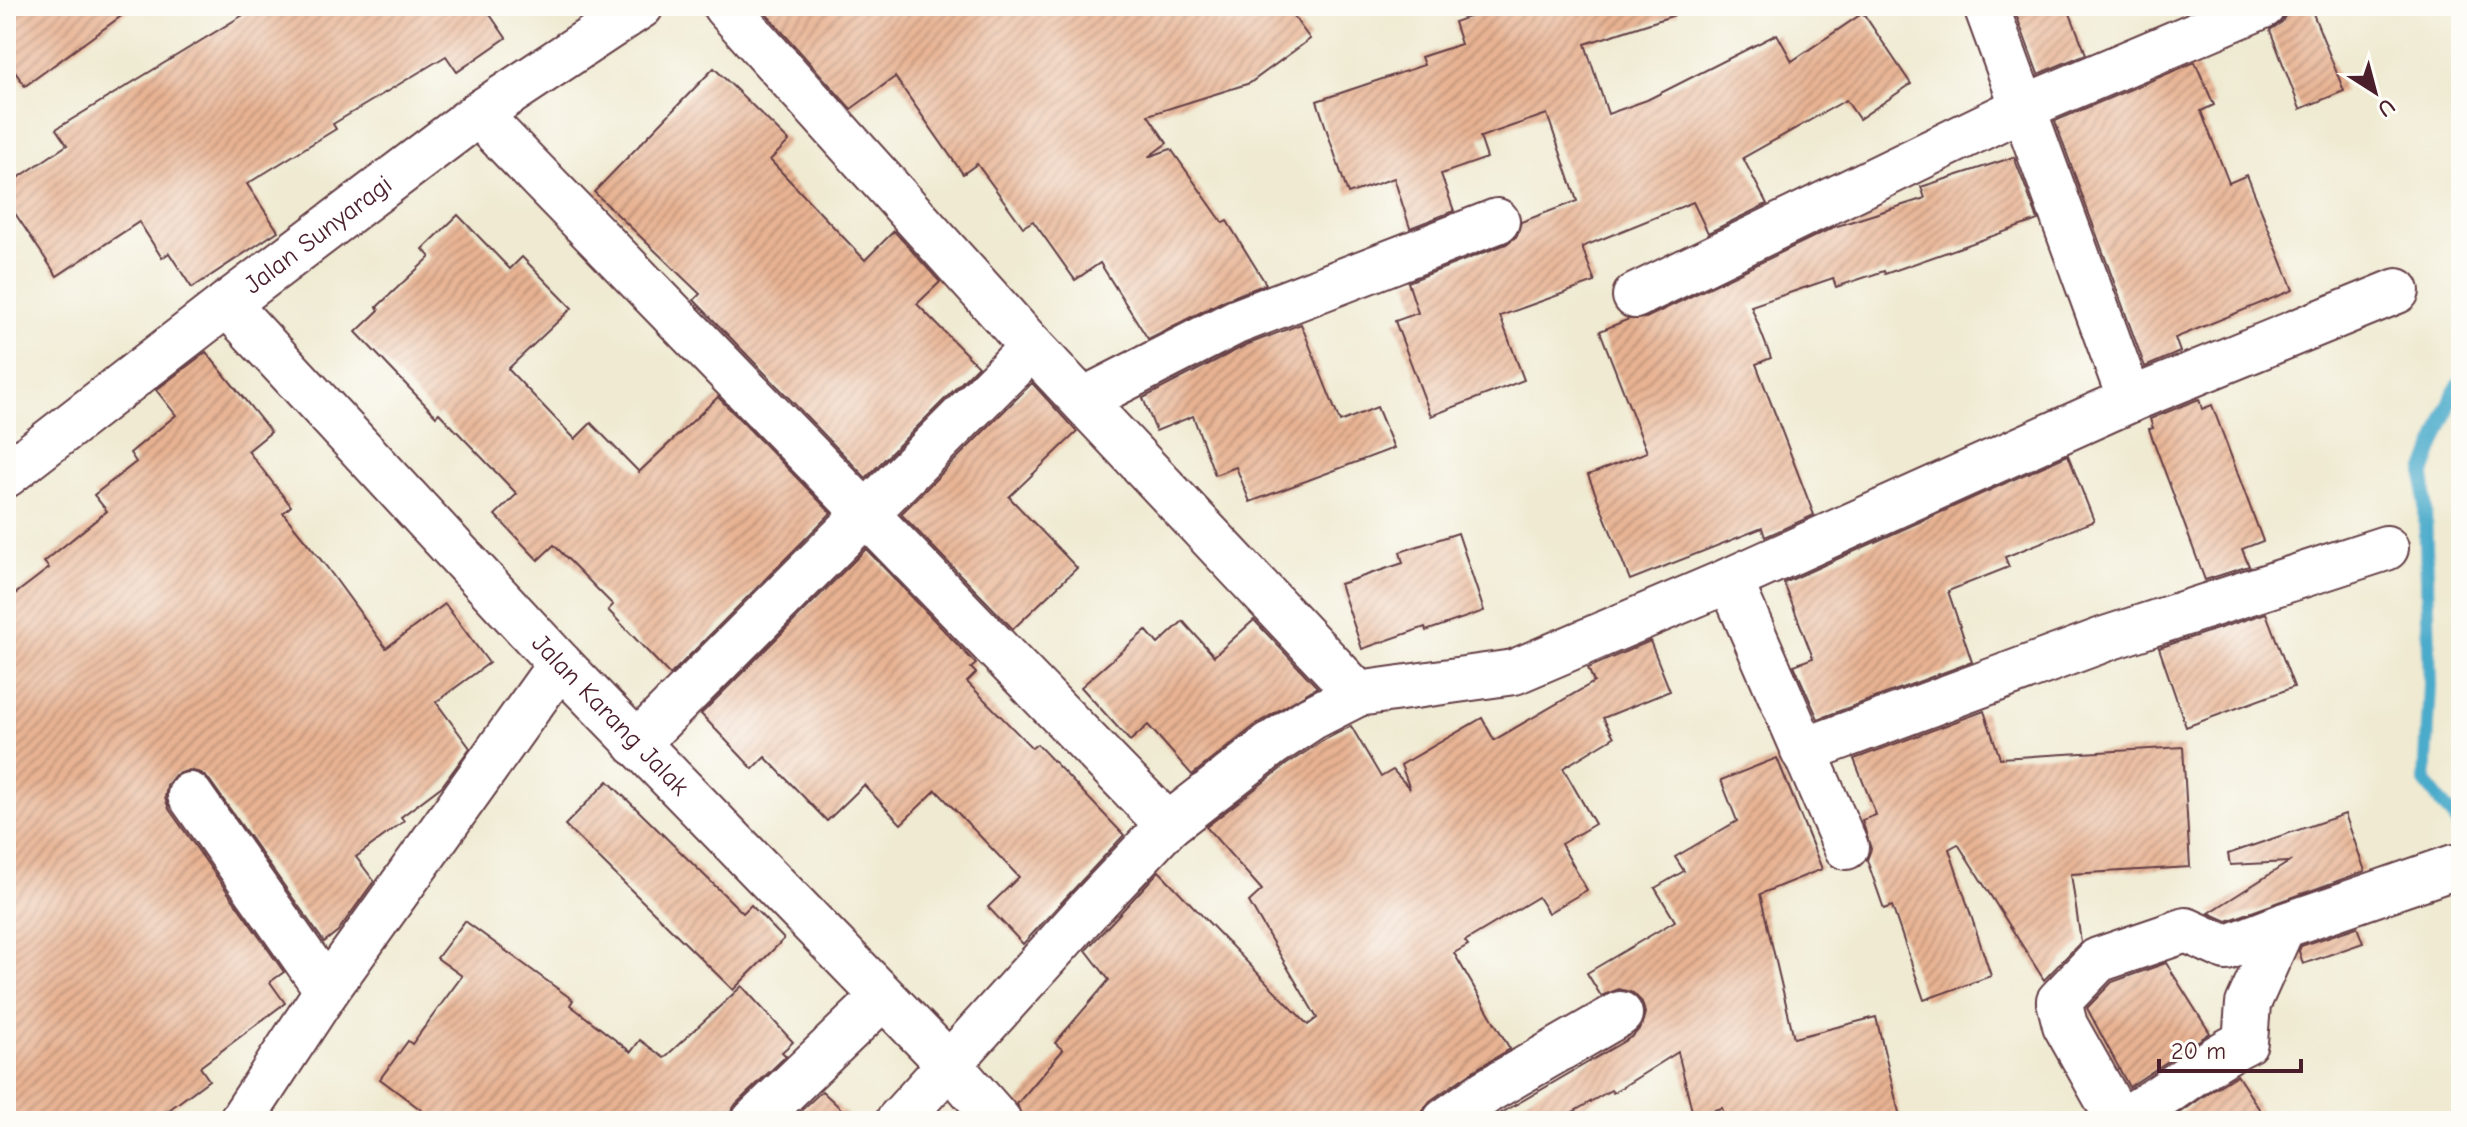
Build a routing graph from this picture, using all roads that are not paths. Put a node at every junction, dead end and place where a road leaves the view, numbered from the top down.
1 (725, 6) edge
2 (1986, 6) edge
3 (2263, 6) edge
4 (631, 9) edge
5 (2022, 108) junction
6 (478, 114) junction
7 (1497, 221) dead end
8 (2397, 291) dead end
9 (1635, 296) dead end
10 (227, 304) junction
11 (1032, 347) junction
12 (1083, 400) junction
13 (2130, 400) junction
14 (6, 475) edge
15 (866, 514) junction
16 (2386, 548) dead end
17 (1730, 580) junction
18 (560, 664) junction
19 (1358, 694) junction
20 (636, 744) junction
21 (1803, 751) junction
22 (190, 795) dead end
23 (1168, 825) junction
24 (1846, 847) dead end
25 (2454, 867) dead end
26 (2283, 926) junction
27 (327, 990) junction
28 (883, 997) junction
29 (1620, 1014) dead end
30 (949, 1064) junction
31 (241, 1121) edge
32 (754, 1121) edge
33 (898, 1121) edge
34 (999, 1121) edge
35 (1445, 1121) edge
36 (2120, 1121) edge

1 - 11 street
2 - 5 street
3 - 5 street
4 - 6 street, Jalan Sunyaragi
5 - 9 street
5 - 13 street
6 - 10 street, Jalan Sunyaragi
6 - 15 street
7 - 12 street
8 - 13 street
10 - 14 street, Jalan Sunyaragi
10 - 18 street, Jalan Karang Jalak
11 - 12 street
11 - 15 street
12 - 19 street
13 - 17 street
15 - 20 street
15 - 23 street
16 - 21 street
17 - 19 street
17 - 21 street
18 - 20 street, Jalan Karang Jalak
18 - 27 street
19 - 23 street
20 - 28 street, Jalan Karang Jalak
21 - 24 street
22 - 27 street
23 - 30 street
25 - 26 street
26 - 36 street
26 - 36 street
27 - 31 street
28 - 30 street, Jalan Karang Jalak
28 - 32 street
29 - 35 street
30 - 33 street
30 - 34 street, Jalan Karang Jalak

